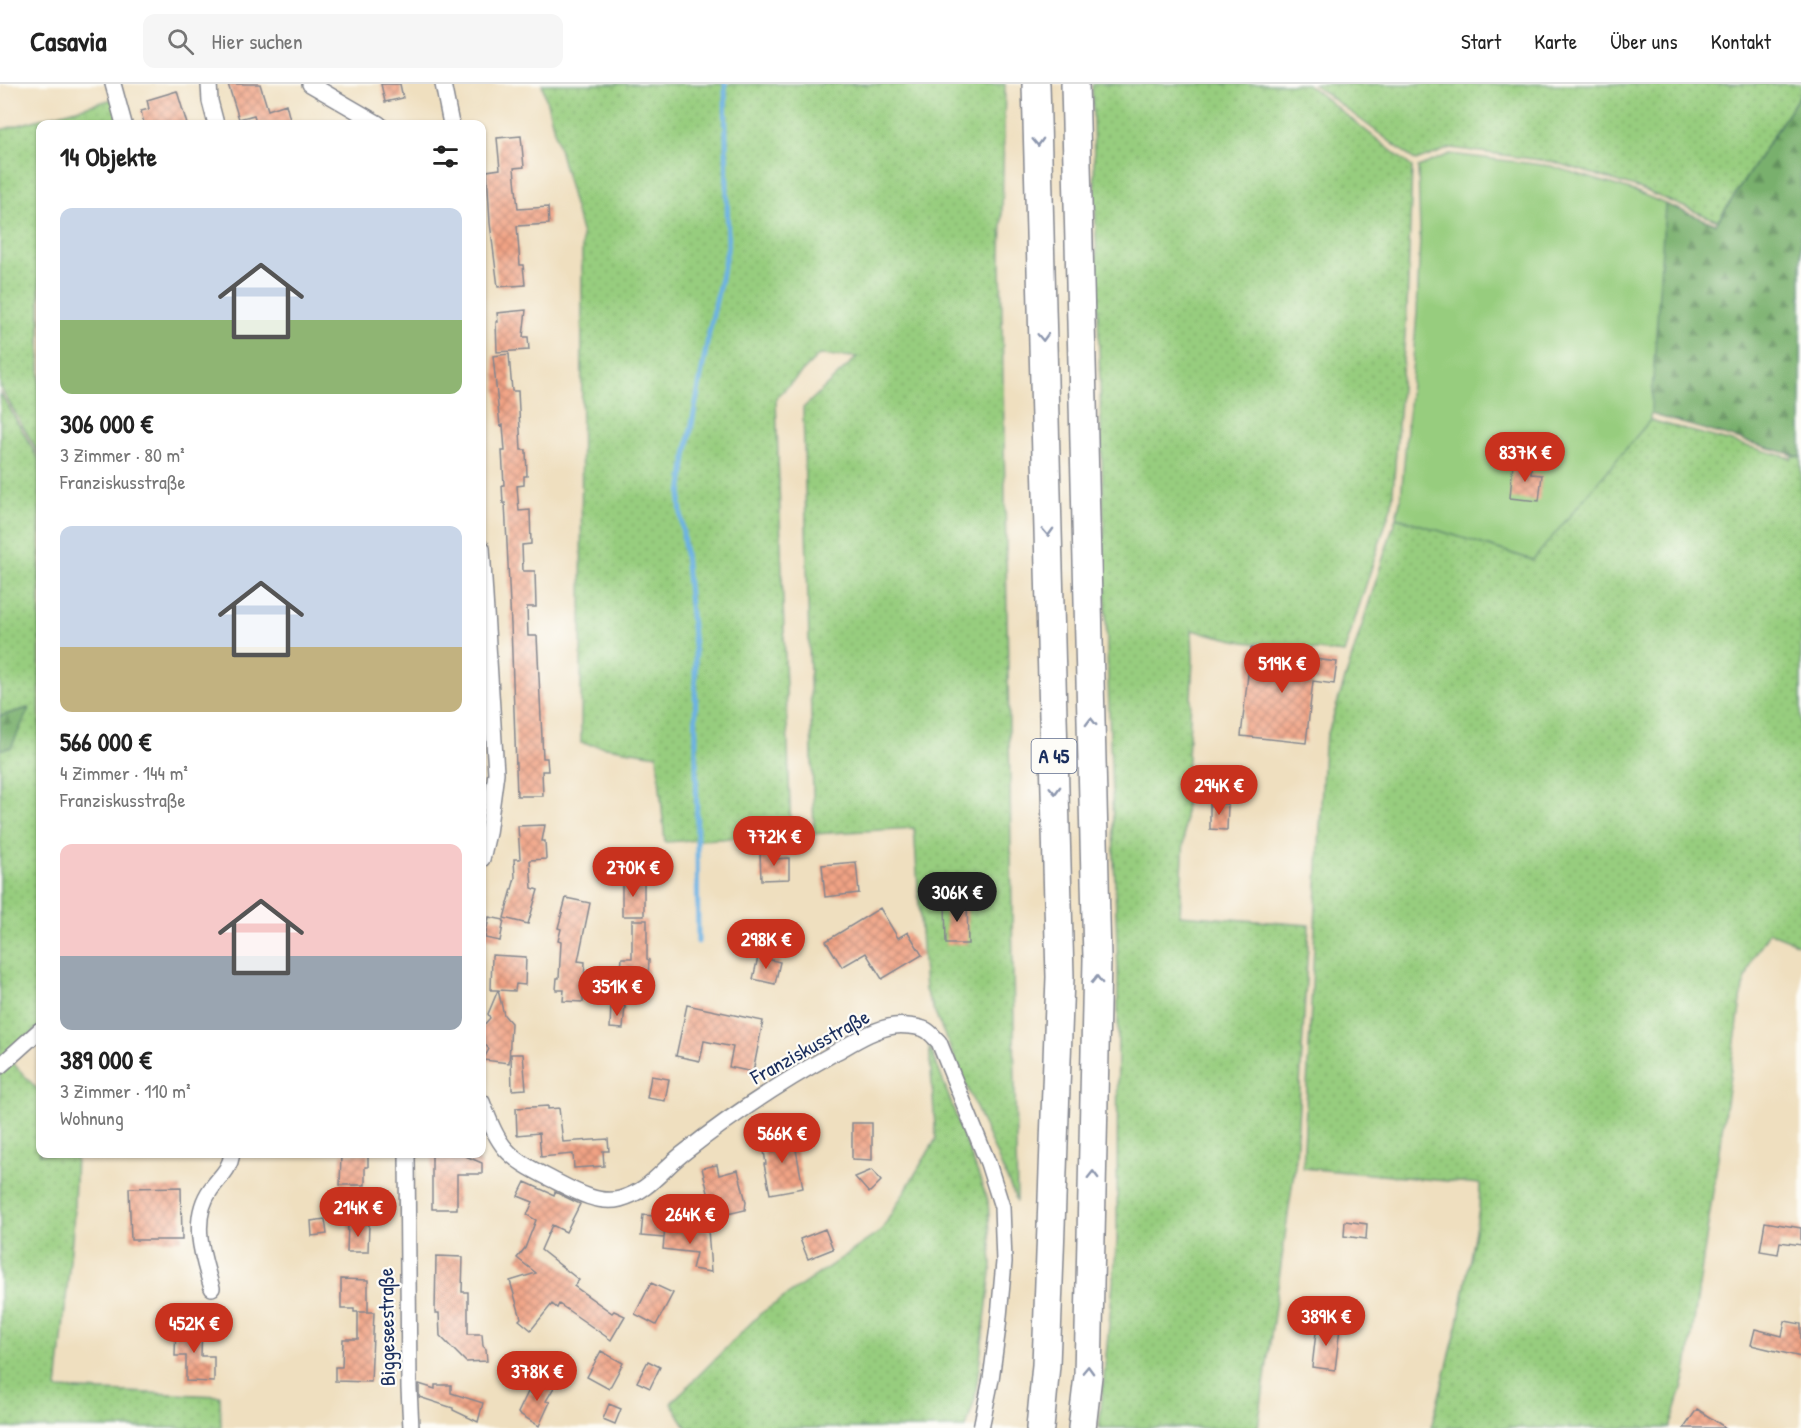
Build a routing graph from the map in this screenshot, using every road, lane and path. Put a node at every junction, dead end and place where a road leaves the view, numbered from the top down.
1 (113, 84) edge
2 (208, 84) edge
3 (310, 84) edge
4 (443, 84) edge
5 (1036, 84) edge
6 (1075, 84) edge
7 (123, 120) edge
8 (215, 120) edge
9 (372, 120) edge
10 (450, 120) edge
11 (486, 612) edge
12 (486, 842) edge
13 (36, 1034) edge
14 (0, 1066) edge
15 (486, 1112) edge
16 (231, 1158) edge
17 (407, 1158) edge
18 (212, 1287) dead end
19 (411, 1428) edge
20 (981, 1428) edge
21 (1040, 1428) edge
22 (1082, 1428) edge

1 - 7 street
2 - 8 street
3 - 9 street
4 - 10 street
5 -> 21 highway, A 45
22 -> 6 highway, A 45
11 - 12 street
13 - 14 street
15 - 20 street, Franziskusstraße
16 - 18 street
17 - 19 street, Biggeseestraße

